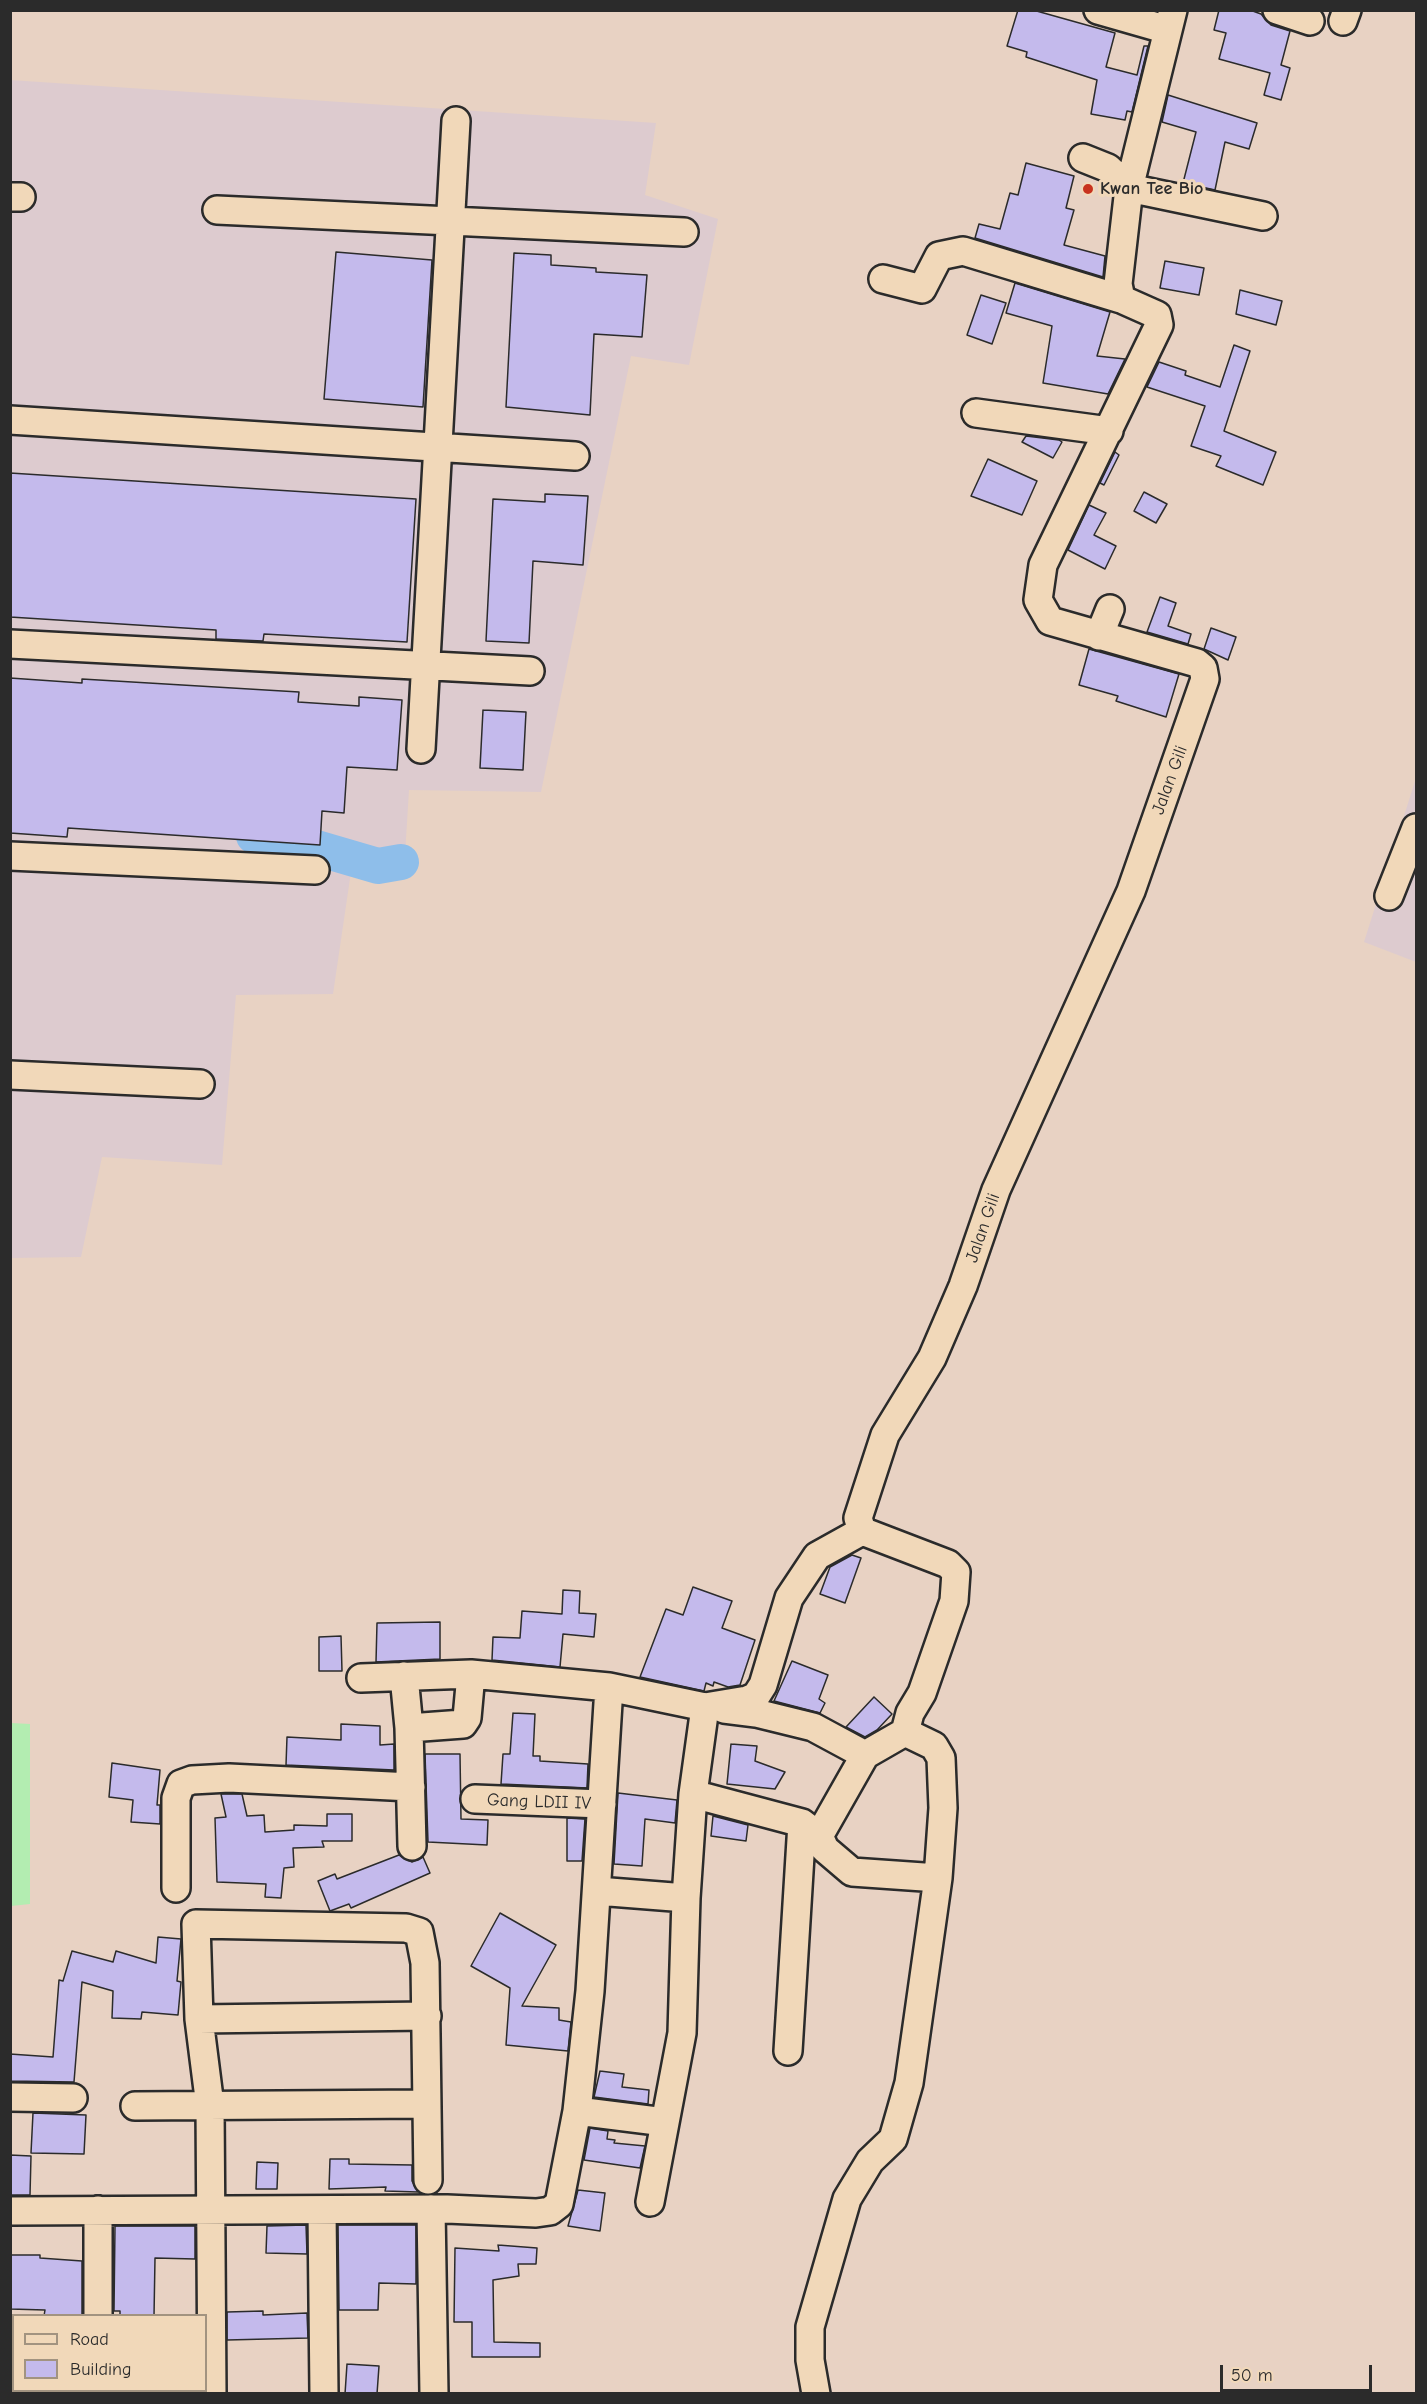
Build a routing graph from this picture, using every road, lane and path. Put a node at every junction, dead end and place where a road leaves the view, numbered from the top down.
1 (1098, 10) edge
2 (1277, 10) edge
3 (1171, 20) edge
4 (1310, 21) dead end
5 (456, 121) dead end
6 (1083, 158) dead end
7 (1129, 188) junction
8 (217, 210) dead end
9 (1263, 216) dead end
10 (451, 220) junction
11 (684, 232) dead end
12 (883, 279) dead end
13 (1121, 299) junction
14 (976, 413) dead end
15 (10, 420) edge
16 (1109, 431) junction
17 (439, 449) junction
18 (575, 456) dead end
19 (1110, 609) dead end
20 (1099, 636) junction
21 (10, 645) edge
22 (426, 665) junction
23 (530, 671) dead end
24 (421, 749) dead end
25 (1416, 828) edge
26 (10, 856) edge
27 (315, 870) dead end
28 (1389, 896) dead end
29 (10, 1075) edge
30 (200, 1084) dead end
31 (862, 1531) junction
32 (471, 1674) junction
33 (404, 1676) junction
34 (361, 1678) dead end
35 (609, 1687) junction
36 (705, 1707) junction
37 (409, 1728) junction
38 (905, 1732) junction
39 (865, 1755) junction
40 (411, 1787) junction
41 (693, 1794) junction
42 (475, 1799) dead end
43 (602, 1804) junction
44 (811, 1829) junction
45 (412, 1846) dead end
46 (938, 1878) junction
47 (176, 1888) dead end
48 (597, 1891) junction
49 (686, 1898) junction
50 (427, 2016) junction
51 (199, 2019) junction
52 (788, 2051) dead end
53 (10, 2097) edge
54 (73, 2098) dead end
55 (426, 2104) junction
56 (135, 2106) dead end
57 (210, 2106) junction
58 (577, 2111) junction
59 (665, 2122) junction
60 (428, 2180) dead end
61 (650, 2202) dead end
62 (432, 2209) junction
63 (98, 2210) junction
64 (211, 2210) junction
65 (322, 2210) junction
66 (10, 2211) edge
67 (98, 2314) edge
68 (212, 2394) edge
69 (324, 2394) edge
70 (434, 2394) edge
71 (816, 2394) edge

1 - 3 street
2 - 4 street
3 - 7 street
5 - 10 street
6 - 7 street
7 - 9 street
7 - 13 street
8 - 10 street
10 - 11 street
10 - 17 street
12 - 13 street
13 - 16 street
14 - 16 street
15 - 17 street
16 - 20 street
17 - 18 street
17 - 22 street
19 - 20 street
20 - 31 street, Jalan Gili
21 - 22 street
22 - 23 street
22 - 24 street
25 - 28 street
26 - 27 street
29 - 30 street
31 - 36 street
31 - 38 street
32 - 33 street
32 - 35 street
32 - 37 street
33 - 34 street
33 - 37 street
35 - 36 street
35 - 43 street
36 - 39 street
36 - 41 street
37 - 40 street
38 - 39 street
38 - 46 street
39 - 44 street
40 - 45 street
40 - 47 street
41 - 44 street
41 - 49 street
42 - 43 street, Gang LDII IV
43 - 48 street
44 - 46 street
44 - 52 street
46 - 71 street
48 - 49 street
48 - 58 street
49 - 59 street
50 - 51 street
50 - 51 street
50 - 55 street
51 - 57 street
53 - 54 street
55 - 57 street
55 - 60 street
56 - 57 street
57 - 64 street
58 - 59 street
58 - 62 street
59 - 61 street
62 - 65 street
62 - 70 street
63 - 64 street
63 - 66 street
63 - 67 street
64 - 65 street
64 - 68 street
65 - 69 street

